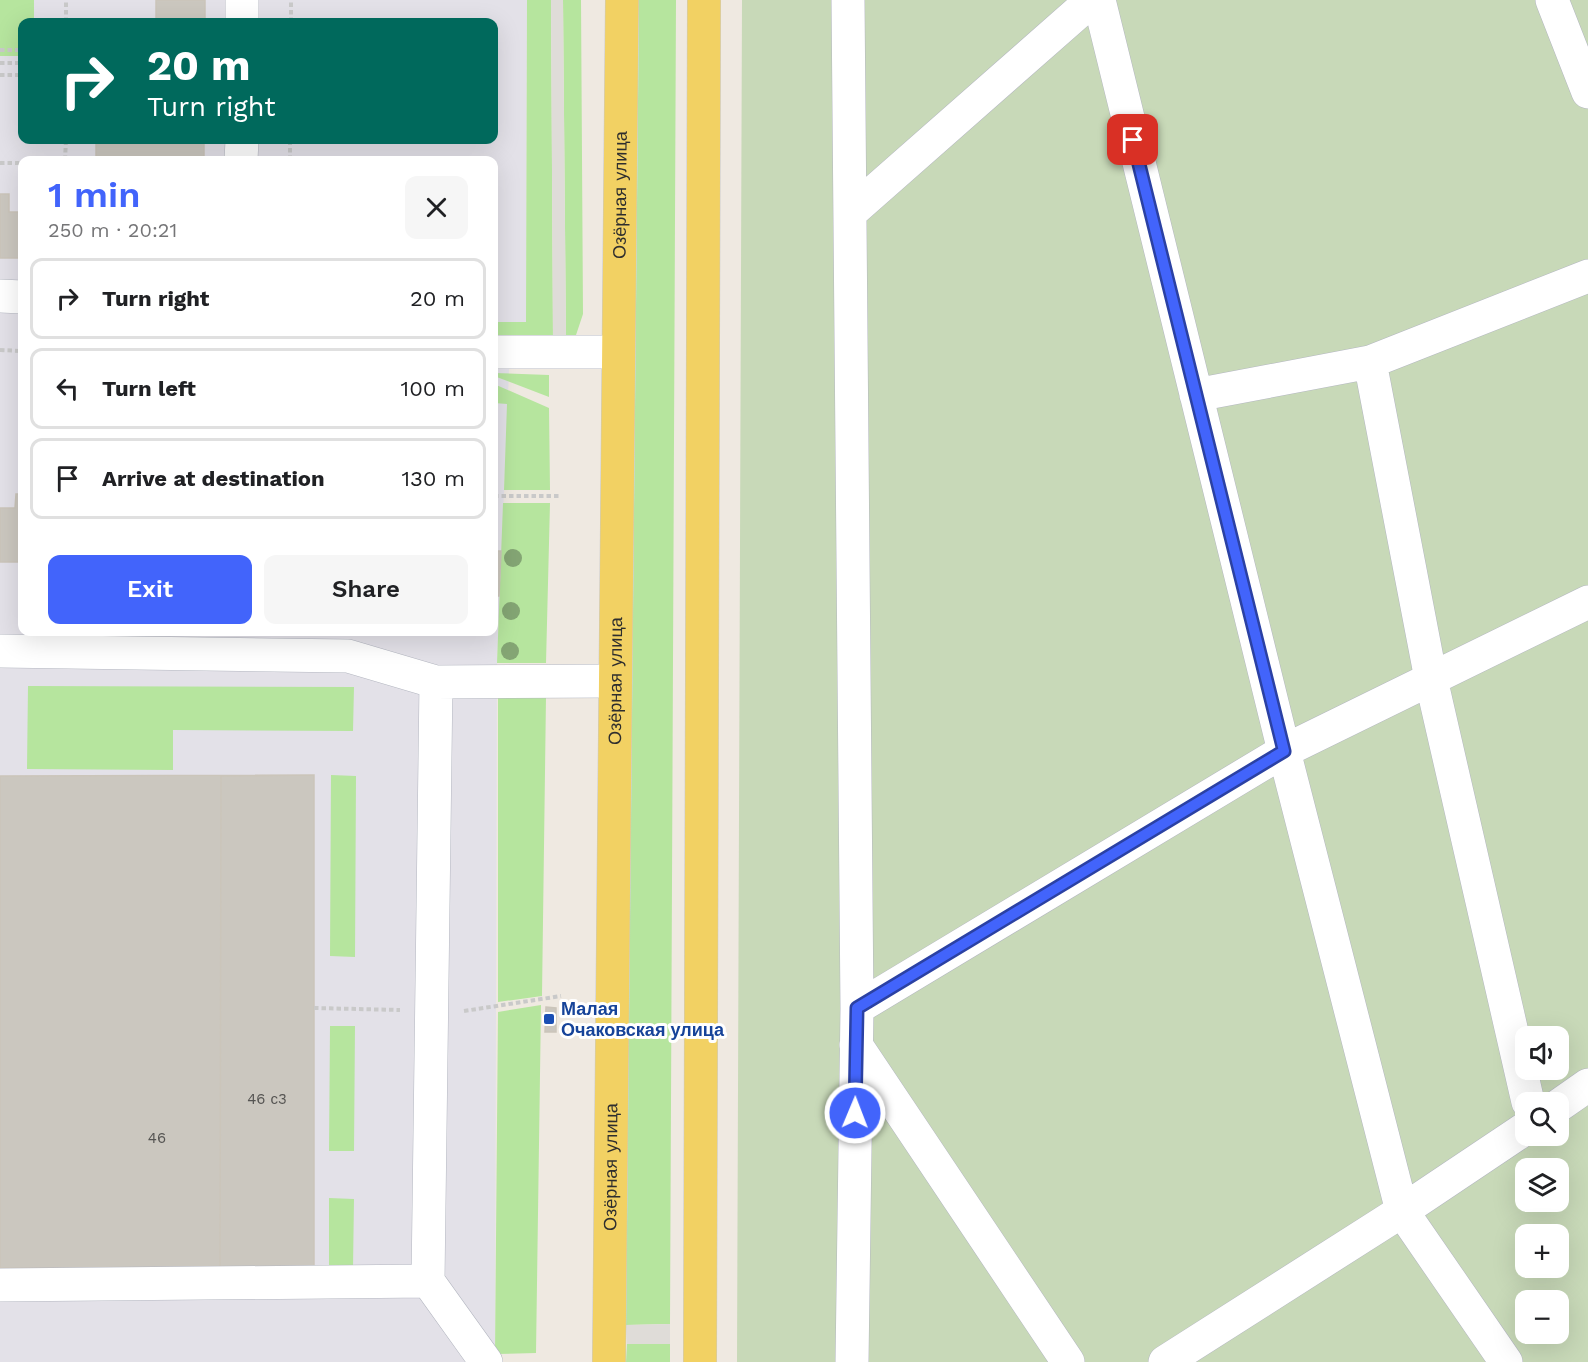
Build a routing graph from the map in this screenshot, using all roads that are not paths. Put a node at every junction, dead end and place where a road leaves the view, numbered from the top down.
1 (242, 0) edge
2 (622, 0) edge
3 (704, 0) edge
4 (848, 0) edge
5 (1092, 0) edge
6 (1099, 0) edge
7 (1552, 0) edge
8 (242, 18) edge
9 (1588, 92) edge
10 (850, 213) junction
11 (1588, 276) edge
12 (0, 296) edge
13 (18, 297) edge
14 (498, 352) edge
15 (618, 352) junction
16 (1370, 362) junction
17 (1196, 395) junction
18 (1588, 602) edge
19 (0, 651) edge
20 (1431, 679) junction
21 (615, 681) junction
22 (436, 682) junction
23 (1284, 751) junction
24 (857, 1008) junction
25 (856, 1046) junction
26 (1525, 1092) edge
27 (1515, 1135) edge
28 (1402, 1211) junction
29 (428, 1281) junction
30 (0, 1285) edge
31 (486, 1362) edge
32 (609, 1362) edge
33 (700, 1362) edge
34 (852, 1362) edge
35 (1068, 1362) edge
36 (1165, 1362) edge
37 (1506, 1362) edge

1 - 8 lane
2 - 15 main road, Озёрная улица
3 - 33 main road
4 - 10 lane
5 - 10 lane
6 - 17 lane
7 - 9 lane
10 - 24 lane
11 - 16 lane
12 - 13 lane
14 - 15 lane
15 - 21 main road, Озёрная улица
16 - 17 lane
16 - 20 lane
17 - 23 lane
18 - 20 lane
19 - 22 lane
20 - 23 lane
20 - 26 lane
21 - 22 lane
21 - 32 main road, Озёрная улица
22 - 29 lane
23 - 24 lane
23 - 28 lane
24 - 25 lane
25 - 34 lane
25 - 35 lane
27 - 28 lane
28 - 36 lane
28 - 37 lane
29 - 30 lane
29 - 31 lane

